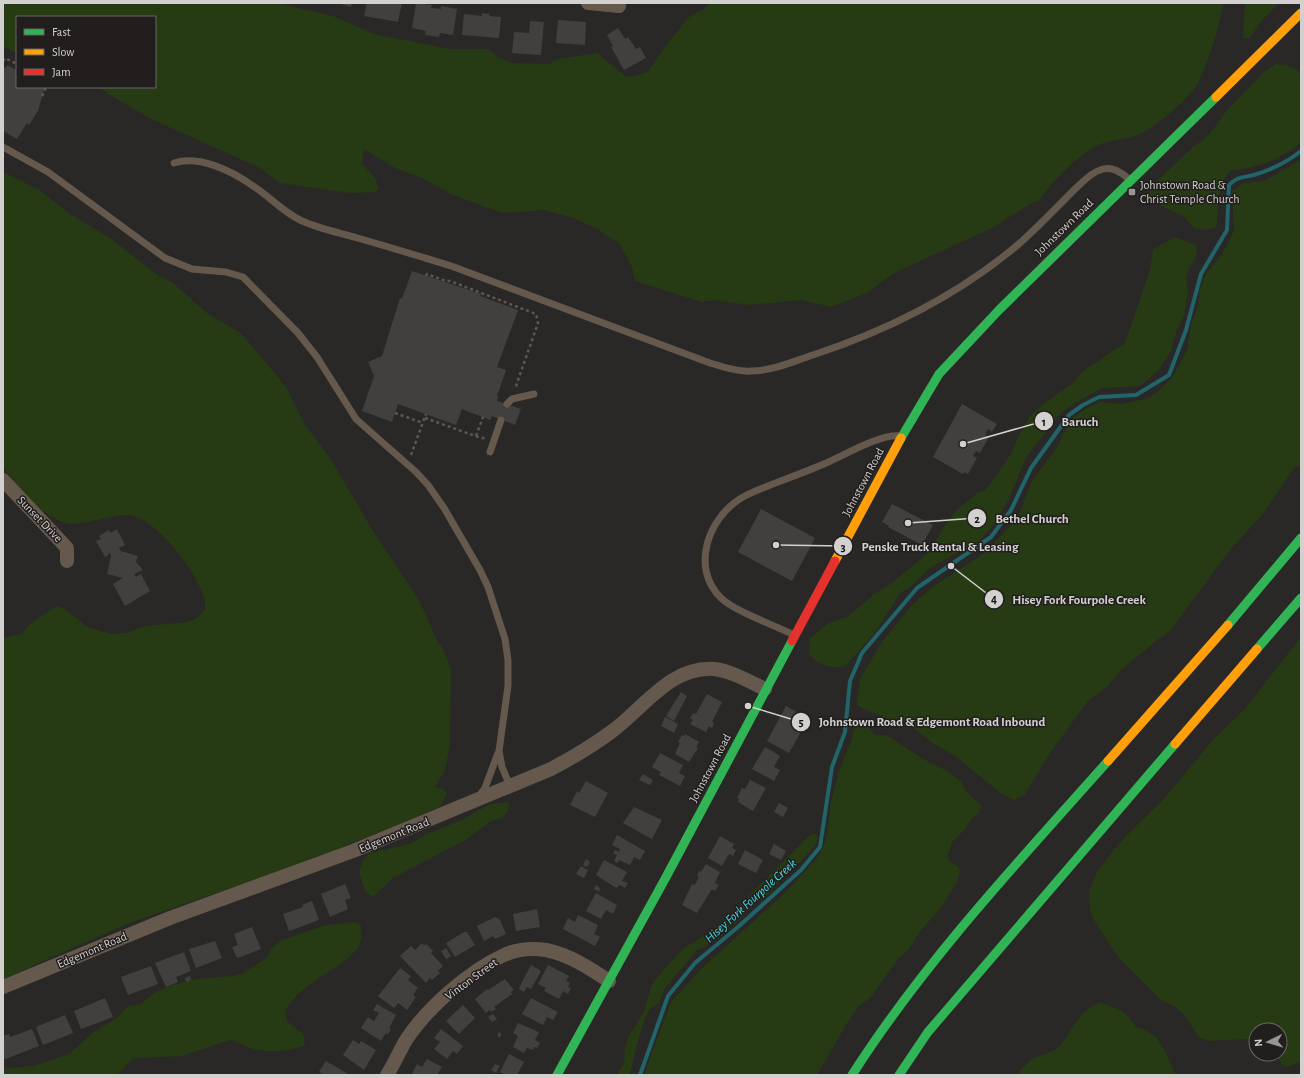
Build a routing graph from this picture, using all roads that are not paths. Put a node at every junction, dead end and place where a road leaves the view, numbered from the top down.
1 (588, 3) edge
2 (619, 6) dead end
3 (1301, 13) edge
4 (3, 147) edge
5 (174, 163) dead end
6 (1130, 180) junction
7 (534, 394) dead end
8 (507, 404) dead end
9 (501, 420) dead end
10 (901, 436) junction
11 (490, 452) dead end
12 (3, 480) edge
13 (1301, 538) edge
14 (67, 561) dead end
15 (1301, 598) edge
16 (794, 635) junction
17 (765, 689) junction
18 (499, 751) junction
19 (510, 786) junction
20 (477, 800) junction
21 (609, 981) junction
22 (3, 987) edge
23 (387, 1075) edge
24 (557, 1075) edge
25 (852, 1075) edge
26 (898, 1075) edge

1 - 2 street
3 - 6 main road, Johnstown Road
4 - 18 lane
5 - 6 lane
6 - 10 main road, Johnstown Road
7 - 8 lane
9 - 11 lane
10 - 16 main road, Johnstown Road
10 - 16 lane
12 - 14 street, Sunset Drive
13 - 25 main road
15 - 26 main road
16 - 17 main road, Johnstown Road
17 - 19 street, Edgemont Road
17 - 21 main road, Johnstown Road
18 - 19 lane
18 - 20 lane
19 - 20 street, Edgemont Road
20 - 22 street, Edgemont Road
21 - 23 street, Vinton Street
21 - 24 main road, Johnstown Road

